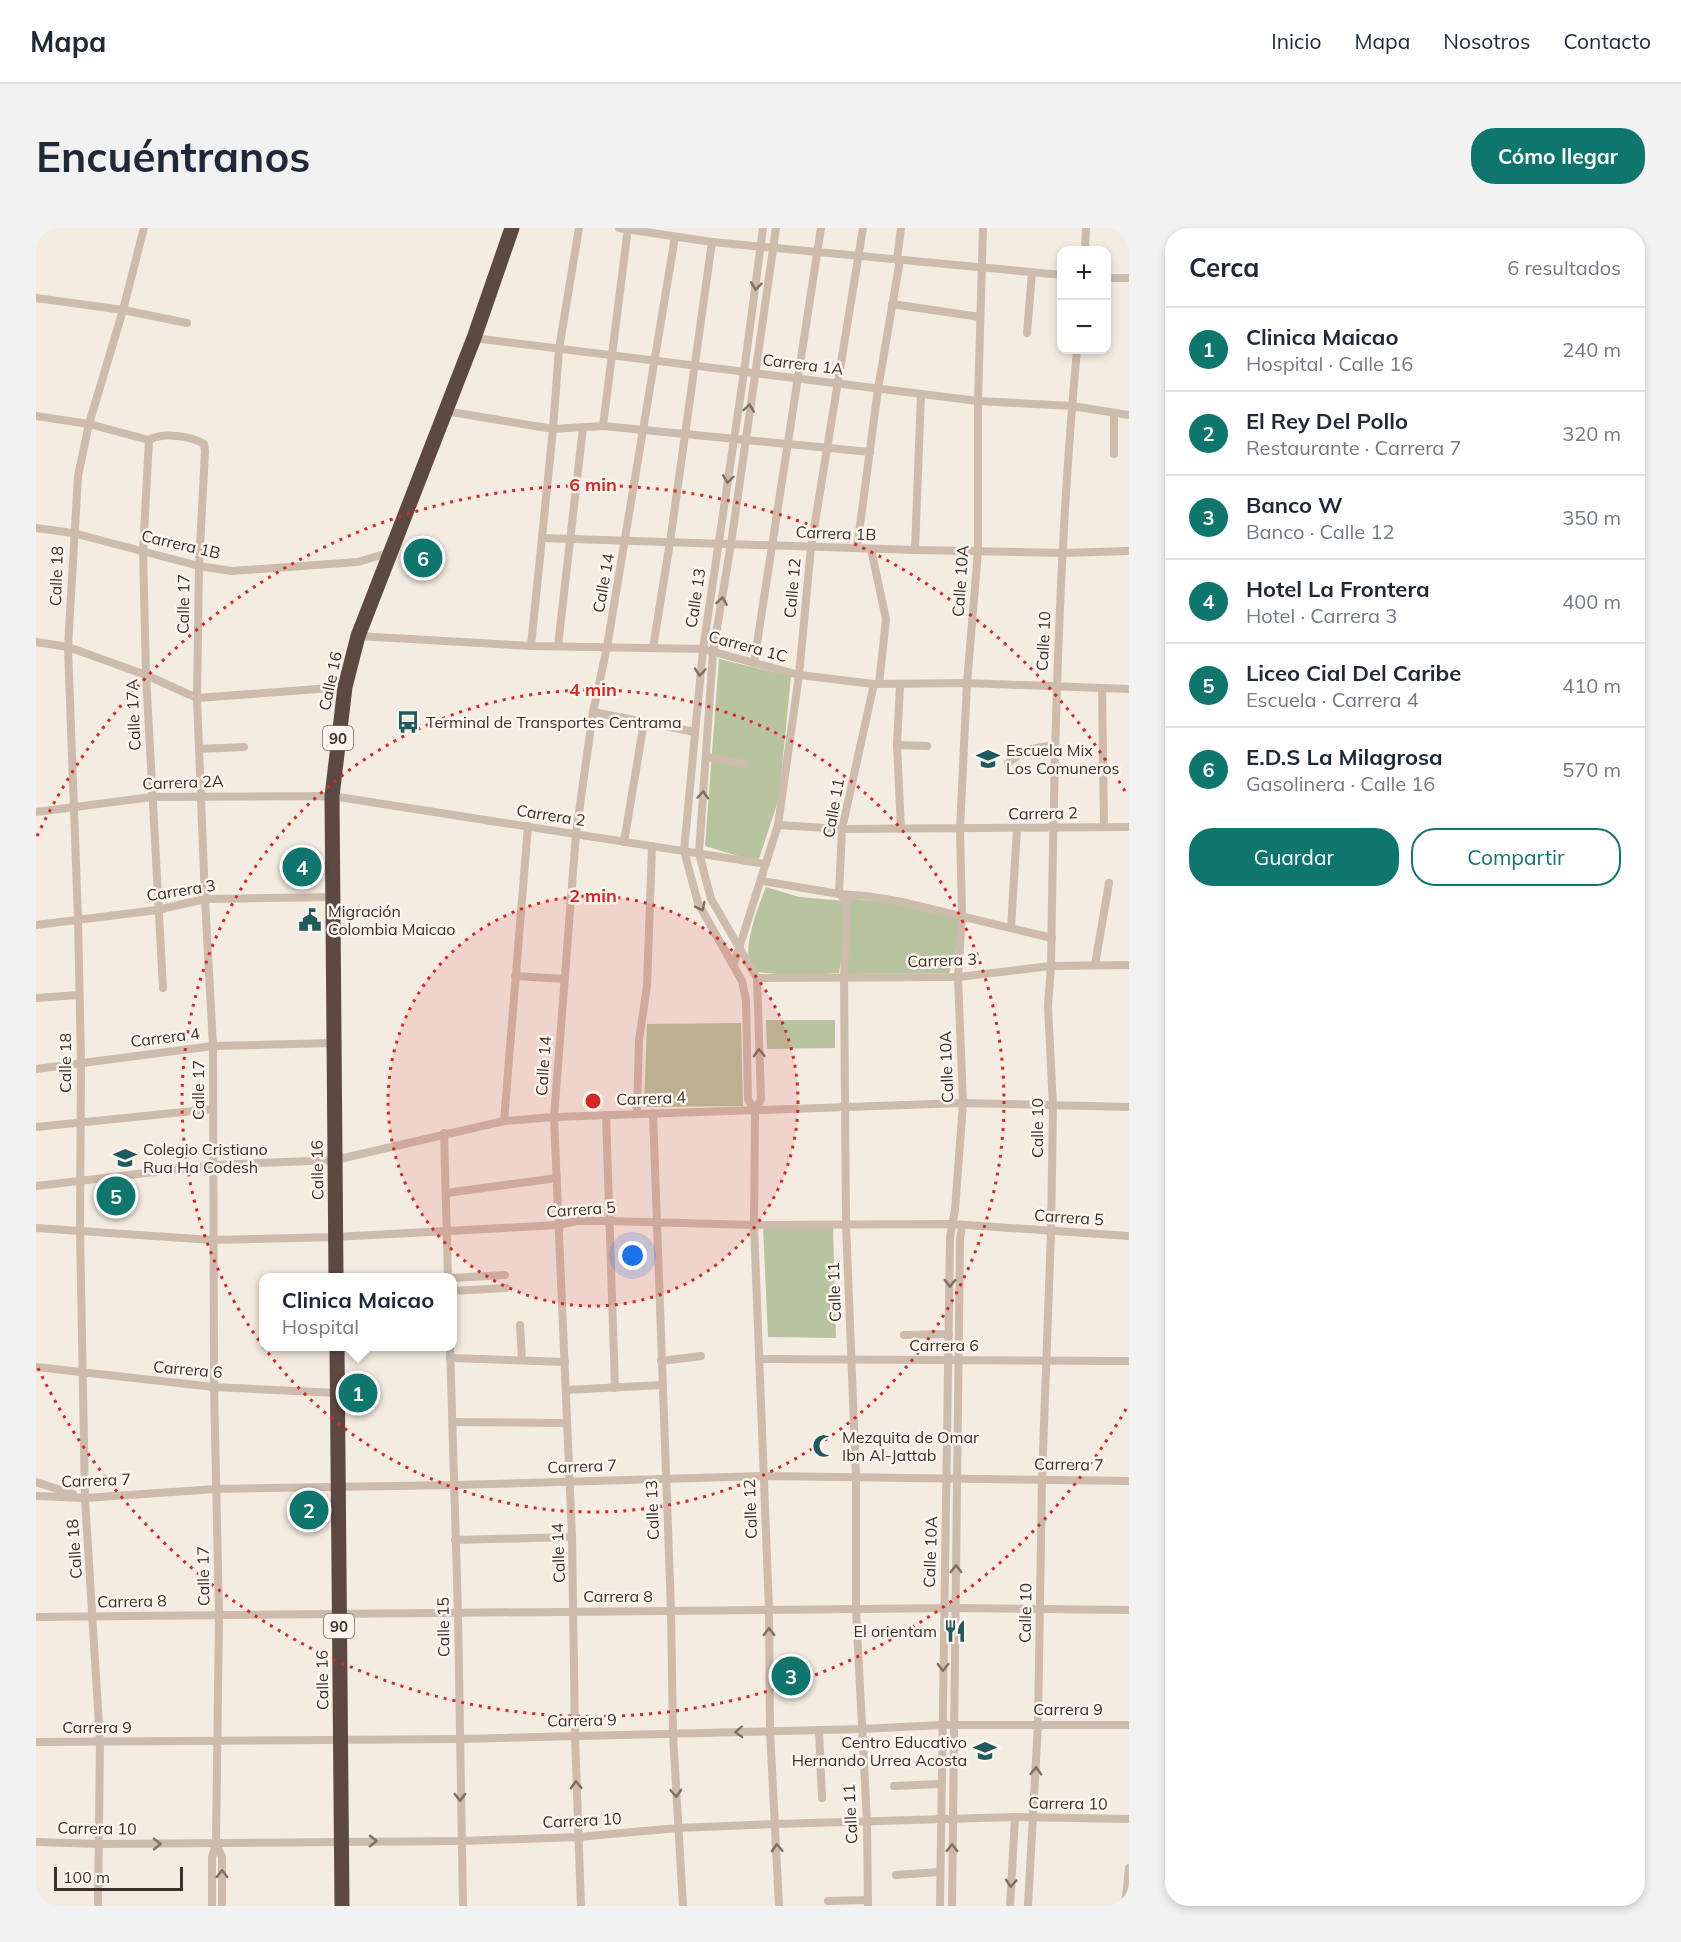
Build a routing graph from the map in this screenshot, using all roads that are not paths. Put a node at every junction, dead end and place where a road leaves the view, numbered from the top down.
1 (144, 228) edge
2 (512, 228) edge
3 (579, 228) edge
4 (625, 228) edge
5 (763, 228) edge
6 (776, 228) edge
7 (821, 228) edge
8 (863, 228) edge
9 (901, 228) edge
10 (983, 228) edge
11 (1086, 228) edge
12 (675, 237) junction
13 (712, 242) junction
14 (1085, 246) edge
15 (760, 247) junction
16 (773, 248) junction
17 (818, 252) junction
18 (858, 256) junction
19 (898, 260) junction
20 (981, 268) junction
21 (1032, 273) junction
22 (1057, 275) edge
23 (1111, 278) edge
24 (1129, 278) edge
25 (36, 298) edge
26 (892, 304) junction
27 (123, 310) junction
28 (980, 317) junction
29 (187, 323) dead end
30 (1027, 333) dead end
31 (474, 338) junction
32 (559, 349) junction
33 (1077, 354) edge
34 (612, 356) junction
35 (655, 361) junction
36 (695, 366) junction
37 (749, 373) junction
38 (799, 379) junction
39 (838, 384) junction
40 (878, 389) junction
41 (921, 394) junction
42 (978, 401) junction
43 (1072, 406) junction
44 (445, 411) junction
45 (1114, 414) junction
46 (1129, 415) edge
47 (36, 416) edge
48 (89, 424) junction
49 (603, 426) junction
50 (582, 427) junction
51 (553, 429) junction
52 (644, 430) junction
53 (685, 435) junction
54 (149, 440) junction
55 (734, 440) junction
56 (745, 440) junction
57 (789, 444) junction
58 (828, 447) junction
59 (870, 452) junction
60 (1114, 454) dead end
61 (36, 528) edge
62 (73, 533) junction
63 (542, 538) junction
64 (570, 539) junction
65 (625, 540) junction
66 (670, 542) junction
67 (719, 544) junction
68 (731, 544) junction
69 (772, 546) junction
70 (811, 547) junction
71 (857, 548) junction
72 (871, 549) junction
73 (915, 550) junction
74 (142, 551) junction
75 (978, 551) junction
76 (1129, 551) edge
77 (391, 552) junction
78 (1063, 554) junction
79 (199, 566) junction
80 (358, 636) junction
81 (36, 642) edge
82 (531, 646) junction
83 (558, 646) junction
84 (68, 647) junction
85 (607, 647) junction
86 (653, 648) junction
87 (702, 649) junction
88 (713, 652) junction
89 (754, 663) junction
90 (146, 675) junction
91 (800, 675) junction
92 (967, 683) junction
93 (876, 684) junction
94 (900, 685) junction
95 (1056, 686) junction
96 (345, 687) junction
97 (1102, 688) junction
98 (1129, 689) edge
99 (197, 698) junction
100 (593, 712) junction
101 (644, 723) junction
102 (695, 732) junction
103 (897, 745) junction
104 (1055, 745) junction
105 (927, 746) dead end
106 (243, 747) dead end
107 (199, 749) junction
108 (706, 757) junction
109 (745, 764) dead end
110 (1008, 764) dead end
111 (201, 795) junction
112 (332, 796) junction
113 (152, 797) junction
114 (75, 807) junction
115 (36, 812) edge
116 (778, 825) junction
117 (528, 826) junction
118 (1104, 827) junction
119 (1129, 827) edge
120 (1054, 828) junction
121 (842, 829) junction
122 (901, 829) junction
123 (960, 829) junction
124 (1017, 829) junction
125 (576, 834) junction
126 (624, 842) junction
127 (652, 846) junction
128 (684, 851) junction
129 (699, 853) junction
130 (766, 864) junction
131 (762, 881) junction
132 (1109, 883) dead end
133 (839, 894) junction
134 (332, 897) junction
135 (205, 899) junction
136 (157, 910) junction
137 (962, 915) junction
138 (78, 918) junction
139 (36, 925) edge
140 (1011, 928) junction
141 (1052, 938) junction
142 (741, 948) junction
143 (734, 964) junction
144 (1095, 965) junction
145 (1129, 965) edge
146 (1051, 966) junction
147 (515, 976) junction
148 (844, 977) junction
149 (958, 977) junction
150 (757, 978) junction
151 (564, 979) junction
152 (163, 988) dead end
153 (79, 995) junction
154 (36, 998) edge
155 (334, 1043) junction
156 (213, 1046) junction
157 (81, 1062) junction
158 (36, 1069) edge
159 (963, 1103) junction
160 (844, 1106) junction
161 (1053, 1106) junction
162 (1129, 1107) edge
163 (213, 1108) junction
164 (755, 1111) junction
165 (637, 1113) junction
166 (652, 1113) junction
167 (606, 1115) junction
168 (554, 1117) junction
169 (504, 1121) junction
170 (80, 1122) junction
171 (36, 1127) edge
172 (444, 1133) junction
173 (335, 1160) junction
174 (214, 1165) junction
175 (557, 1178) junction
176 (81, 1181) junction
177 (36, 1186) edge
178 (446, 1193) junction
179 (609, 1221) junction
180 (656, 1222) junction
181 (846, 1223) junction
182 (952, 1224) junction
183 (559, 1225) junction
184 (754, 1225) junction
185 (962, 1225) junction
186 (36, 1228) edge
187 (80, 1230) junction
188 (1051, 1232) junction
189 (447, 1233) junction
190 (1129, 1236) edge
191 (335, 1237) junction
192 (213, 1240) junction
193 (336, 1273) edge
194 (450, 1273) edge
195 (505, 1275) dead end
196 (457, 1278) edge
197 (506, 1288) dead end
198 (457, 1291) edge
199 (520, 1325) dead end
200 (949, 1334) junction
201 (904, 1335) dead end
202 (336, 1351) edge
203 (450, 1351) edge
204 (701, 1356) dead end
205 (450, 1358) junction
206 (759, 1359) junction
207 (852, 1359) junction
208 (522, 1360) junction
209 (948, 1360) junction
210 (958, 1360) junction
211 (1047, 1360) junction
212 (1129, 1360) edge
213 (661, 1361) junction
214 (565, 1362) junction
215 (36, 1367) edge
216 (82, 1374) junction
217 (662, 1385) junction
218 (214, 1387) junction
219 (615, 1388) junction
220 (566, 1390) junction
221 (337, 1393) junction
222 (453, 1422) junction
223 (567, 1423) junction
224 (764, 1476) junction
225 (856, 1476) junction
226 (947, 1477) junction
227 (957, 1477) junction
228 (665, 1479) junction
229 (1042, 1479) junction
230 (1129, 1481) edge
231 (36, 1482) edge
232 (570, 1482) junction
233 (455, 1485) junction
234 (338, 1487) junction
235 (216, 1489) junction
236 (36, 1496) edge
237 (85, 1498) junction
238 (572, 1538) junction
239 (456, 1540) junction
240 (943, 1608) junction
241 (956, 1608) junction
242 (856, 1609) junction
243 (1040, 1609) junction
244 (769, 1610) junction
245 (1129, 1610) edge
246 (574, 1611) junction
247 (671, 1611) junction
248 (458, 1613) junction
249 (339, 1614) junction
250 (219, 1615) junction
251 (93, 1616) junction
252 (36, 1617) edge
253 (1038, 1724) junction
254 (942, 1725) junction
255 (954, 1725) junction
256 (1129, 1725) edge
257 (861, 1729) junction
258 (819, 1730) junction
259 (770, 1731) junction
260 (673, 1734) junction
261 (575, 1735) junction
262 (459, 1739) junction
263 (340, 1740) junction
264 (216, 1741) junction
265 (36, 1742) edge
266 (100, 1742) junction
267 (941, 1784) junction
268 (894, 1786) dead end
269 (822, 1798) dead end
270 (1015, 1817) junction
271 (953, 1818) junction
272 (1034, 1818) junction
273 (941, 1819) junction
274 (1129, 1819) edge
275 (867, 1822) junction
276 (776, 1824) junction
277 (678, 1828) junction
278 (578, 1837) junction
279 (461, 1840) junction
280 (341, 1841) junction
281 (36, 1842) edge
282 (100, 1844) junction
283 (216, 1844) junction
284 (1129, 1868) edge
285 (940, 1872) junction
286 (896, 1875) dead end
287 (828, 1900) dead end
288 (868, 1903) edge
289 (98, 1906) edge
290 (212, 1906) edge
291 (222, 1906) edge
292 (342, 1906) edge
293 (463, 1906) edge
294 (580, 1906) edge
295 (683, 1906) edge
296 (779, 1906) edge
297 (940, 1906) edge
298 (952, 1906) edge
299 (1010, 1906) edge
300 (1028, 1906) edge
301 (1125, 1906) edge

1 - 27 street, Calle 18
2 - 31 highway, Calle 16 / 90
3 - 32 street
4 - 12 street
4 - 34 street
5 - 15 street, Calle 13
6 - 16 street, Calle 13
7 - 17 street
8 - 18 street, Calle 12
9 - 19 street
10 - 20 street, Calle 10A
11 - 14 street
12 - 13 street
12 - 35 street, Calle 14
13 - 15 street
13 - 36 street
15 - 16 street
15 -> 37 street, Calle 13
16 - 17 street
16 - 37 street, Calle 13
17 - 18 street
17 - 38 street
18 - 19 street
18 - 39 street, Calle 12
19 - 20 street
19 - 26 street
20 - 21 street
20 - 28 street, Calle 10A
21 - 22 street
21 - 30 street
23 - 24 street
25 - 27 street
26 - 28 street
26 - 40 street
27 - 29 street
27 - 48 street, Calle 18
28 - 42 street, Calle 10A
31 - 32 street, Carrera 1A
31 - 44 highway, Calle 16 / 90
32 - 34 street, Carrera 1A
32 - 51 street
33 - 43 street, Calle 10
34 - 35 street, Carrera 1A
34 - 49 street
35 - 36 street, Carrera 1A
35 - 52 street, Calle 14
36 - 37 street, Carrera 1A
36 - 53 street
37 - 38 street, Carrera 1A
37 - 55 street, Calle 13
56 -> 37 street, Calle 13
38 - 39 street, Carrera 1A
38 - 57 street
39 - 40 street, Carrera 1A
39 - 58 street, Calle 12
40 - 41 street, Carrera 1A
40 - 59 street
41 - 42 street, Carrera 1A
41 - 73 street
42 - 43 street, Carrera 1A
42 - 75 street, Calle 10A
43 - 45 street, Carrera 1A
43 - 78 street, Calle 10
44 - 51 street
44 - 77 highway, Calle 16 / 90
45 - 46 street, Carrera 1A
45 - 60 street
47 - 48 street
48 - 54 street
48 - 62 street, Calle 18
49 - 50 street
49 - 52 street
50 - 51 street
50 - 64 street
51 - 63 street
52 - 53 street
52 - 65 street, Calle 14
53 - 55 street
53 - 66 street
54 - 74 street, Calle 17A
54 - 79 street, Calle 17
55 - 56 street
55 -> 67 street, Calle 13
56 - 57 street
56 - 68 street, Calle 13
57 - 58 street
57 - 69 street
58 - 59 street
58 - 70 street, Calle 12
59 - 71 street
61 - 62 street, Carrera 1B
62 - 74 street, Carrera 1B
62 - 84 street, Calle 18
63 - 64 street, Carrera 1B
63 - 82 street
64 - 65 street, Carrera 1B
64 - 83 street
65 - 66 street, Carrera 1B
65 - 85 street, Calle 14
66 - 67 street, Carrera 1B
66 - 86 street
67 - 68 street, Carrera 1B
67 - 87 street, Calle 13
68 - 69 street, Carrera 1B
88 -> 68 street, Calle 13
69 - 70 street, Carrera 1B
69 - 89 street
70 - 71 street, Carrera 1B
70 - 91 street, Calle 12
71 - 72 street, Carrera 1B
72 - 73 street, Carrera 1B
72 - 93 street, Calle 11
73 - 75 street, Carrera 1B
74 - 79 street, Carrera 1B
74 - 90 street, Calle 17A
75 - 78 street, Carrera 1B
75 - 92 street, Calle 10A
76 - 78 street, Carrera 1B
77 - 79 street, Carrera 1B
77 - 80 highway, Calle 16 / 90
78 - 95 street, Calle 10
79 - 99 street, Calle 17
80 - 82 street, Carrera 1C
80 - 96 highway, Calle 16 / 90
81 - 84 street
82 - 83 street, Carrera 1C
83 - 85 street, Carrera 1C
84 - 90 street
84 - 114 street, Calle 18
85 - 86 street, Carrera 1C
85 - 100 street, Calle 14
86 - 87 street, Carrera 1C
87 - 88 street, Carrera 1C
87 -> 102 street, Calle 13
88 - 89 street, Carrera 1C
88 - 108 street, Calle 13
89 - 91 street, Carrera 1C
90 - 99 street
90 - 113 street, Calle 17A
91 - 93 street, Carrera 1C
91 - 116 street, Calle 12
92 - 94 street, Carrera 1C
92 - 95 street, Carrera 1C
92 - 123 street, Calle 10A
93 - 94 street, Carrera 1C
93 - 121 street, Calle 11
94 - 103 street
95 - 97 street, Carrera 1C
95 - 104 street, Calle 10
96 - 99 street
96 - 112 highway, Calle 16 / 90
97 - 98 street, Carrera 1C
97 - 118 street
99 - 107 street, Calle 17
100 - 101 street
100 - 125 street, Calle 14
101 - 102 street
101 - 126 street
102 - 128 street, Calle 13
103 - 105 street
103 - 122 street
104 - 110 street
104 - 120 street, Calle 10
106 - 107 street
107 - 111 street, Calle 17
108 - 109 street
129 -> 108 street, Calle 13
111 - 112 street, Carrera 2A
111 - 113 street, Carrera 2A
111 - 135 street, Calle 17
112 - 117 street, Carrera 2
112 - 134 highway, Calle 16 / 90
113 - 114 street, Carrera 2A
113 - 136 street, Calle 17A
114 - 115 street, Carrera 2A
114 - 138 street, Calle 18
116 - 121 street, Carrera 2
116 - 130 street, Calle 12
117 - 125 street, Carrera 2
117 - 147 street
118 - 119 street, Carrera 2
118 - 120 street, Carrera 2
120 - 124 street, Carrera 2
120 - 141 street, Calle 10
121 - 122 street, Carrera 2
121 - 133 street, Calle 11
122 - 123 street, Carrera 2
123 - 124 street, Carrera 2
123 - 137 street, Calle 10A
124 - 140 street
125 - 126 street, Carrera 2
125 - 151 street, Calle 14
126 - 127 street, Carrera 2
127 - 128 street, Carrera 2
127 - 165 street
128 - 129 street, Carrera 2
128 -> 143 street, Calle 13
129 - 130 street, Carrera 2
129 - 142 street, Calle 13
130 - 131 street, Calle 12
131 - 133 street
131 - 142 street, Calle 12
132 - 144 street
133 - 137 street
133 - 148 street, Calle 11
134 - 135 street, Carrera 3
134 - 155 highway, Calle 16 / 90
135 - 136 street, Carrera 3
135 - 156 street, Calle 17
136 - 138 street, Carrera 3
136 - 152 street, Calle 17A
137 - 140 street
137 - 149 street, Calle 10A
138 - 139 street, Carrera 3
138 - 153 street, Calle 18
140 - 141 street
141 - 146 street, Calle 10
142 - 143 street, Calle 12
142 - 150 street, Calle 12
143 - 164 street, Calle 12
144 - 145 street, Carrera 3
144 - 146 street, Carrera 3
146 - 149 street, Carrera 3
146 - 161 street, Calle 10
147 - 151 street
147 - 169 street
148 - 149 street, Carrera 3
148 - 150 street, Carrera 3
148 - 160 street, Calle 11
149 - 159 street, Calle 10A
164 -> 150 street, Calle 12
151 - 168 street, Calle 14
153 - 154 street
153 - 157 street, Calle 18
155 - 156 street, Carrera 4
155 - 173 highway, Calle 16 / 90
156 - 157 street, Carrera 4
156 - 163 street, Calle 17
157 - 158 street, Carrera 4
157 - 170 street, Calle 18
159 - 160 street, Carrera 4
159 - 161 street, Carrera 4
159 - 182 street, Calle 10A
160 - 164 street, Carrera 4
160 - 181 street, Calle 11
161 - 162 street, Carrera 4
161 - 188 street, Calle 10
163 - 170 street
163 - 174 street, Calle 17
164 - 166 street, Carrera 4
164 - 184 street, Calle 12
165 - 166 street, Carrera 4
165 - 167 street, Carrera 4
166 - 180 street, Calle 13
167 - 168 street, Carrera 4
167 - 179 street
168 - 169 street, Carrera 4
168 - 175 street, Calle 14
169 - 172 street, Carrera 4
170 - 171 street
170 - 176 street, Calle 18
172 - 173 street, Carrera 4
172 - 178 street
173 - 174 street, Carrera 4
173 - 191 highway, Calle 16 / 90
174 - 176 street, Carrera 4
174 - 192 street, Calle 17
175 - 178 street
175 - 183 street, Calle 14
176 - 177 street, Carrera 4
176 - 187 street, Calle 18
178 - 189 street
179 - 180 street, Carrera 5
179 - 183 street, Carrera 5
179 - 219 street
180 - 184 street, Carrera 5
180 - 213 street, Calle 13
181 - 182 street, Carrera 5
181 - 184 street, Carrera 5
181 - 207 street, Calle 11
182 - 185 street, Carrera 5
182 -> 200 street, Calle 10A
183 - 189 street, Carrera 5
183 - 214 street, Calle 14
184 - 206 street, Calle 12
185 - 188 street, Carrera 5
185 - 210 street, Calle 10A
186 - 187 street, Carrera 5
187 - 192 street, Carrera 5
187 - 216 street, Calle 18
188 - 190 street, Carrera 5
188 - 211 street, Calle 10
189 - 191 street, Carrera 5
189 - 194 street
191 - 192 street, Carrera 5
191 - 193 highway, Calle 16 / 90
192 - 218 street, Calle 17
195 - 196 street
197 - 198 street
199 - 208 street
200 - 201 street
200 - 209 street, Calle 10A
202 - 221 highway, Calle 16 / 90
203 - 205 street, Calle 15
204 - 213 street
205 - 208 street
205 - 222 street, Calle 15
206 - 207 street, Carrera 6
206 - 224 street, Calle 12
207 - 209 street, Carrera 6
207 - 225 street, Calle 11
208 - 214 street
209 - 210 street, Carrera 6
209 - 226 street, Calle 10A
210 - 211 street, Carrera 6
210 - 227 street, Calle 10A
211 - 212 street, Carrera 6
211 - 229 street, Calle 10
213 - 217 street, Calle 13
214 - 220 street, Calle 14
215 - 216 street, Carrera 6
216 - 218 street, Carrera 6
216 - 237 street, Calle 18
217 - 219 street
217 - 228 street, Calle 13
218 - 221 street, Carrera 6
218 - 235 street, Calle 17
219 - 220 street
220 - 223 street, Calle 14
221 - 234 highway, Calle 16 / 90
222 - 223 street
222 - 233 street, Calle 15
223 - 232 street, Calle 14
224 - 225 street, Carrera 7
224 - 228 street, Carrera 7
224 - 244 street, Calle 12
225 - 226 street, Carrera 7
225 - 242 street, Calle 11
226 - 227 street, Carrera 7
226 - 240 street, Calle 10A
227 - 229 street, Carrera 7
241 -> 227 street, Calle 10A
228 - 232 street, Carrera 7
228 - 247 street, Calle 13
229 - 230 street, Carrera 7
229 - 243 street, Calle 10
231 - 237 street
232 - 233 street, Carrera 7
232 - 238 street, Calle 14
233 - 234 street, Carrera 7
233 - 239 street, Calle 15
234 - 235 street, Carrera 7
234 - 249 highway, Calle 16 / 90
235 - 237 street, Carrera 7
235 - 250 street, Calle 17
236 - 237 street, Carrera 7
237 - 251 street, Calle 18
238 - 239 street
238 - 246 street, Calle 14
239 - 248 street, Calle 15
240 - 241 street, Carrera 8
240 - 242 street, Carrera 8
240 -> 254 street, Calle 10A
241 - 243 street, Carrera 8
241 - 255 street, Calle 10A
242 - 244 street, Carrera 8
242 - 257 street, Calle 11
243 - 245 street, Carrera 8
243 - 253 street, Calle 10
244 - 247 street, Carrera 8
259 -> 244 street, Calle 12
246 - 247 street, Carrera 8
246 - 248 street, Carrera 8
246 - 261 street, Calle 14
247 - 260 street, Calle 13
248 - 249 street, Carrera 8
248 - 262 street, Calle 15
249 - 250 street, Carrera 8
249 - 263 highway, Calle 16 / 90
250 - 251 street, Carrera 8
250 - 264 street, Calle 17
251 - 252 street, Carrera 8
251 - 266 street, Calle 18
253 - 255 street, Carrera 9
253 - 256 street, Carrera 9
272 -> 253 street, Calle 10
254 - 255 street, Carrera 9
254 - 257 street, Carrera 9
254 - 267 street, Calle 10A
255 - 271 street, Calle 10A
257 - 258 street, Carrera 9
257 - 275 street, Calle 11
258 - 259 street, Carrera 9
258 - 269 street
259 -> 260 street, Carrera 9
259 - 276 street, Calle 12
260 - 261 street, Carrera 9
260 -> 277 street, Calle 13
261 - 262 street, Carrera 9
278 -> 261 street, Calle 14
262 - 263 street, Carrera 9
262 -> 279 street, Calle 15
263 - 264 street, Carrera 9
263 - 280 highway, Calle 16 / 90
264 - 266 street, Carrera 9
264 - 283 street, Calle 17
265 - 266 street, Carrera 9
266 - 282 street, Calle 18
267 - 268 street
267 - 273 street, Calle 10A
270 - 271 street, Carrera 10
270 - 272 street, Carrera 10
270 -> 299 street
271 - 273 street, Carrera 10
298 -> 271 street, Calle 10A
272 - 274 street, Carrera 10
272 - 300 street, Calle 10
273 - 275 street, Carrera 10
273 - 285 street, Calle 10A
275 - 276 street, Carrera 10
275 - 288 street, Calle 11
276 - 277 street, Carrera 10
296 -> 276 street, Calle 12
277 - 278 street, Carrera 10
277 - 295 street, Calle 13
278 - 279 street, Carrera 10
278 - 294 street, Calle 14
280 -> 279 street, Carrera 10
279 - 293 street, Calle 15
280 - 283 street, Carrera 10
280 - 292 highway, Calle 16 / 90
281 - 282 street, Carrera 10
282 -> 283 street, Carrera 10
282 - 289 street, Calle 18
283 - 290 street, Calle 17
291 -> 283 street, Calle 17
284 - 301 street
285 - 286 street
285 - 297 street, Calle 10A
287 - 288 street

